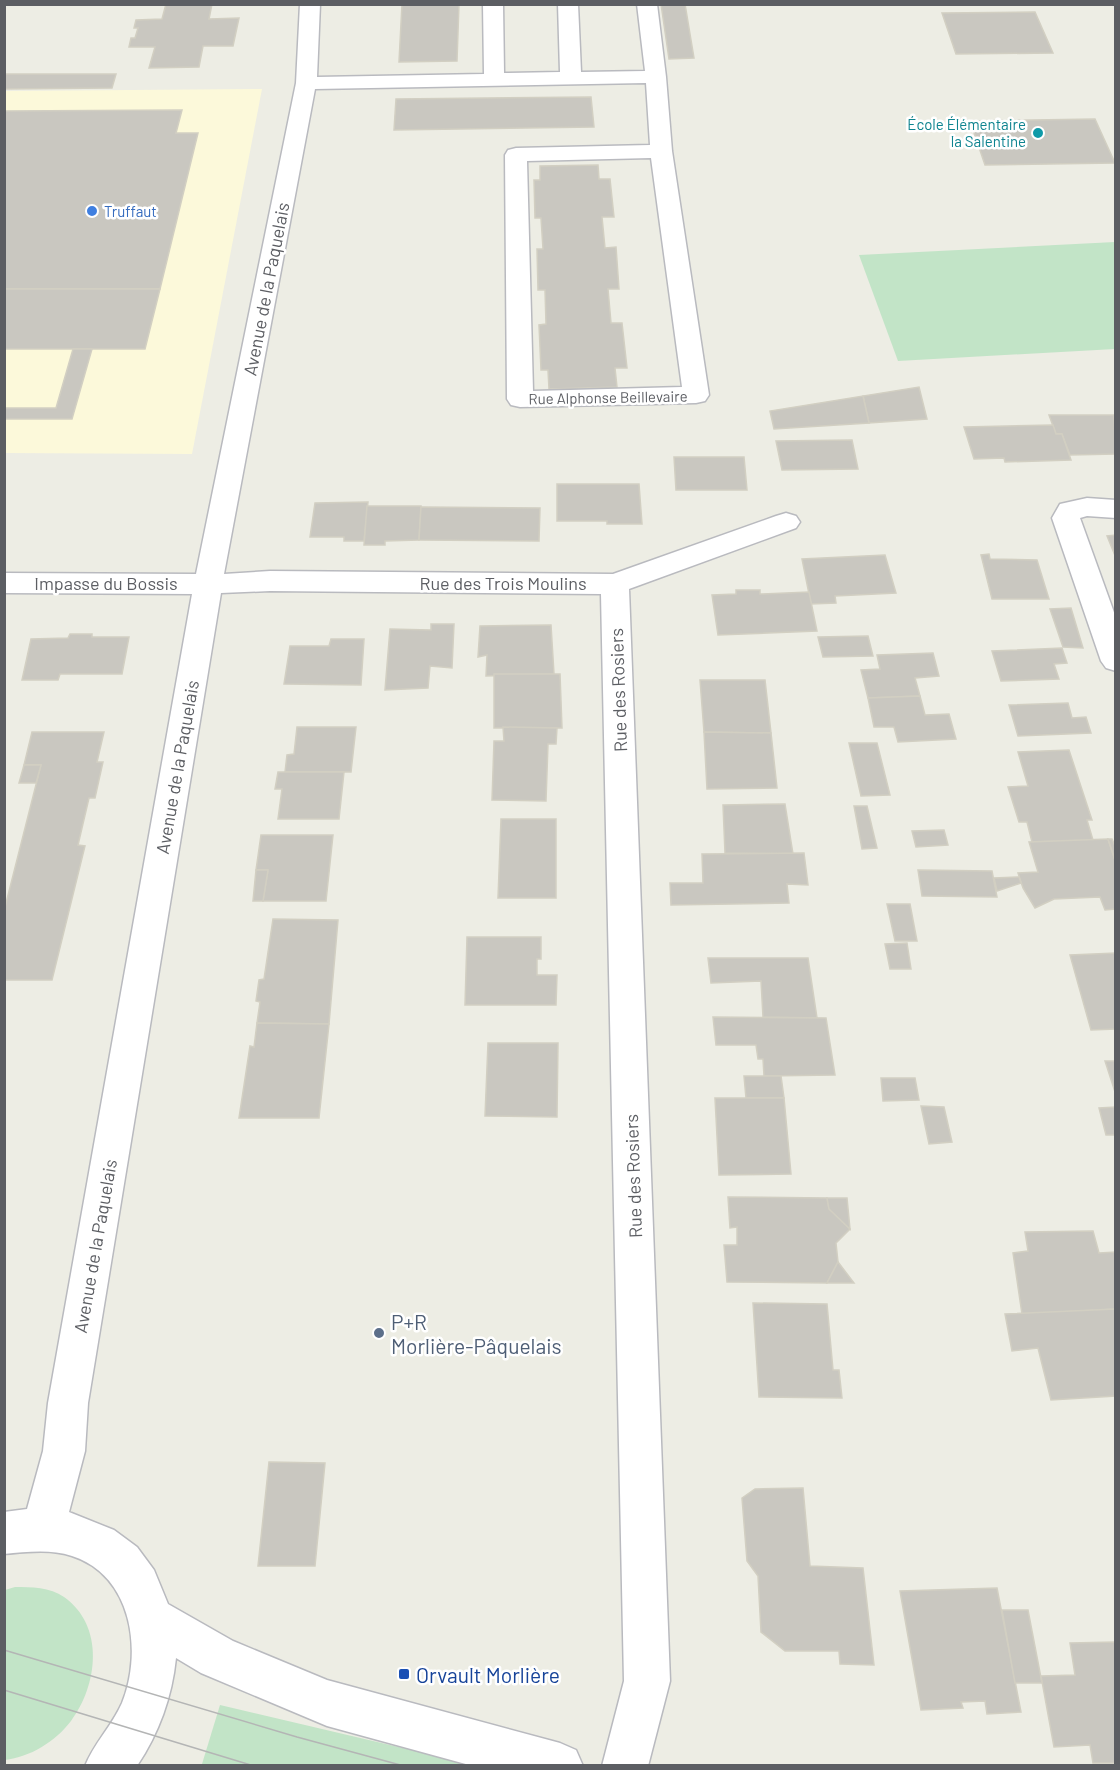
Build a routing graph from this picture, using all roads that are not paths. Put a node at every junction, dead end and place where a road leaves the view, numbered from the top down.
1 (310, 4) edge
2 (493, 4) edge
3 (568, 4) edge
4 (647, 4) edge
5 (656, 77) junction
6 (571, 78) junction
7 (494, 79) junction
8 (306, 83) junction
9 (661, 151) junction
10 (1116, 509) edge
11 (786, 522) dead end
12 (4, 583) edge
13 (208, 584) junction
14 (615, 584) junction
15 (1116, 661) edge
16 (24, 1531) edge
17 (151, 1619) junction
18 (108, 1766) edge
19 (560, 1766) edge
20 (625, 1766) edge

1 - 8 street, Avenue de la Paquelais
2 - 7 street
3 - 6 street
4 - 5 street, Rue Alphonse Beillevaire
5 - 6 street
5 - 9 street, Rue Alphonse Beillevaire
6 - 7 street
7 - 8 street
8 - 13 street, Avenue de la Paquelais
9 - 9 street, Rue Alphonse Beillevaire
10 - 15 street
11 - 14 street, Rue des Trois Moulins
12 - 13 street, Impasse du Bossis
13 - 14 street, Rue des Trois Moulins
13 - 16 street, Avenue de la Paquelais
14 - 20 street, Rue des Rosiers
16 - 17 street
17 - 18 street
17 - 19 street

